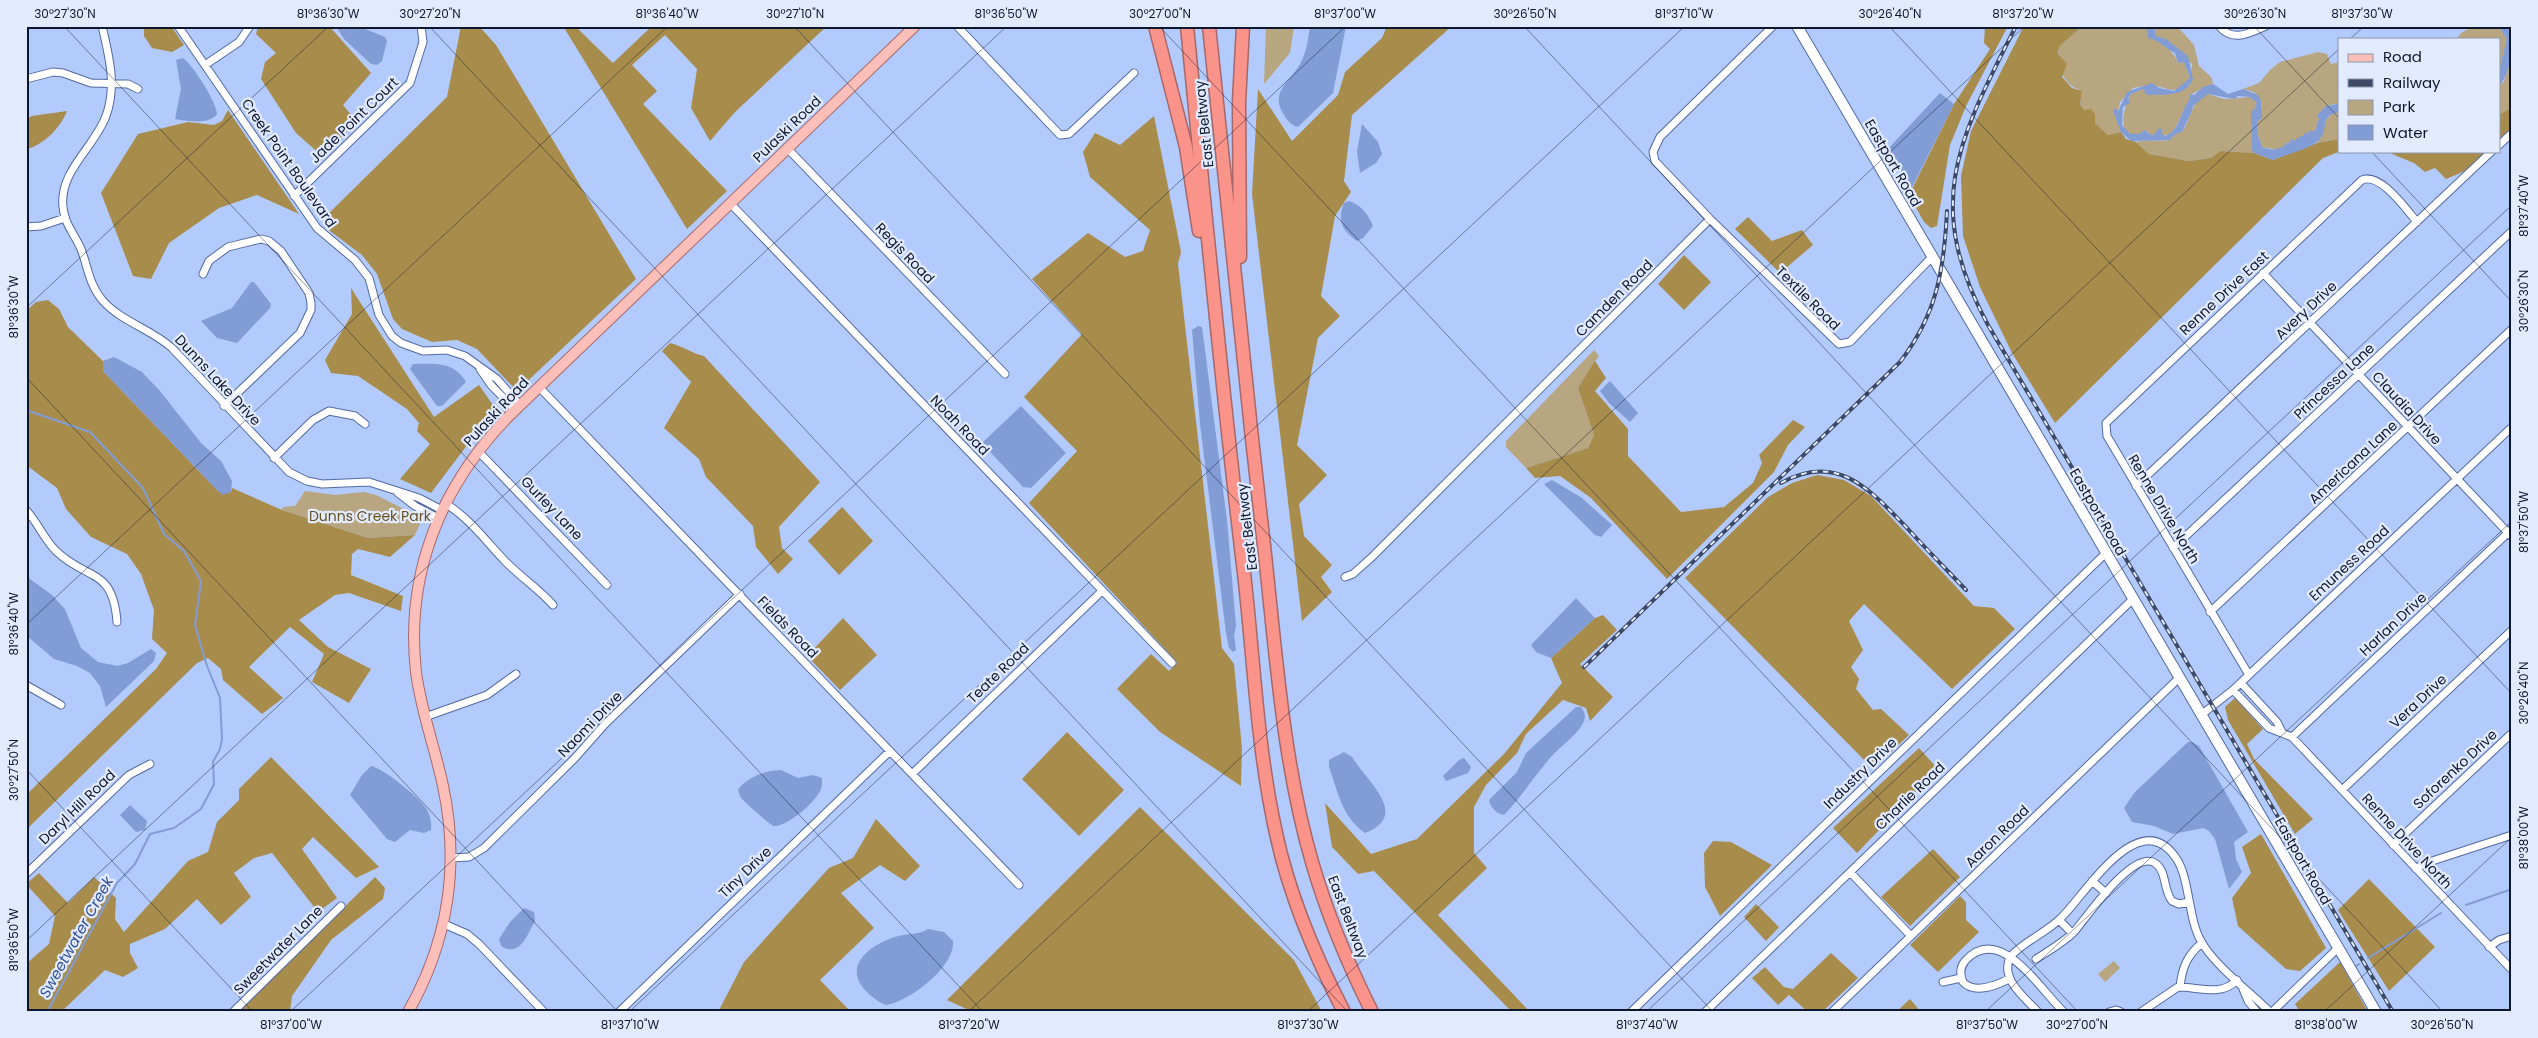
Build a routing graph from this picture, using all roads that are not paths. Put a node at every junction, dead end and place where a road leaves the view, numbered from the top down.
1 (102, 26) edge
2 (178, 26) edge
3 (250, 26) edge
4 (421, 26) edge
5 (915, 26) edge
6 (957, 26) edge
7 (1155, 26) edge
8 (1188, 26) edge
9 (1209, 26) edge
10 (1243, 26) edge
11 (1773, 26) edge
12 (1797, 26) edge
13 (2219, 26) edge
14 (2266, 26) edge
15 (205, 65) junction
16 (1134, 73) dead end
17 (26, 79) edge
18 (112, 83) junction
19 (138, 89) dead end
20 (2512, 133) edge
21 (2500, 144) edge
22 (787, 148) junction
23 (2491, 152) edge
24 (294, 196) junction
25 (730, 203) junction
26 (66, 218) junction
27 (1710, 219) junction
28 (2418, 222) junction
29 (26, 227) edge
30 (2512, 231) edge
31 (1932, 257) junction
32 (2263, 273) junction
33 (204, 274) dead end
34 (2310, 324) junction
35 (2512, 329) edge
36 (1241, 332) junction
37 (1005, 374) dead end
38 (2359, 375) junction
39 (539, 387) junction
40 (1223, 397) junction
41 (224, 406) junction
42 (518, 407) junction
43 (365, 424) dead end
44 (2408, 427) junction
45 (2512, 427) edge
46 (2106, 432) joint
47 (478, 451) junction
48 (274, 458) junction
49 (2457, 479) junction
50 (2136, 486) junction
51 (442, 510) junction
52 (26, 511) edge
53 (2510, 533) edge
54 (2173, 548) junction
55 (2106, 554) junction
56 (1345, 577) dead end
57 (607, 585) dead end
58 (1102, 591) junction
59 (740, 594) junction
60 (2133, 599) junction
61 (553, 605) dead end
62 (2210, 612) junction
63 (117, 622) dead end
64 (2512, 630) edge
65 (1172, 663) dead end
66 (516, 674) dead end
67 (2249, 675) junction
68 (2179, 678) junction
69 (2241, 683) junction
70 (26, 685) edge
71 (2233, 690) junction
72 (61, 704) dead end
73 (2201, 714) junction
74 (425, 717) junction
75 (2282, 732) junction
76 (2512, 732) edge
77 (2292, 737) junction
78 (890, 751) junction
79 (150, 764) dead end
80 (912, 774) junction
81 (2342, 790) junction
82 (2512, 835) edge
83 (2393, 845) junction
84 (451, 858) junction
85 (2416, 869) junction
86 (1850, 872) junction
87 (26, 874) edge
88 (2092, 881) junction
89 (1019, 885) dead end
90 (2106, 893) junction
91 (2190, 902) junction
92 (340, 906) dead end
93 (2059, 920) junction
94 (444, 924) junction
95 (2072, 933) junction
96 (1911, 936) junction
97 (2512, 936) edge
98 (2202, 943) junction
99 (2489, 946) junction
100 (2338, 948) junction
101 (2010, 957) junction
102 (2036, 959) dead end
103 (2512, 970) edge
104 (1961, 978) junction
105 (2009, 978) junction
106 (1943, 982) dead end
107 (2240, 983) junction
108 (2180, 987) junction
109 (233, 1012) edge
110 (408, 1012) edge
111 (544, 1012) edge
112 (619, 1012) edge
113 (1344, 1012) edge
114 (1372, 1012) edge
115 (1631, 1012) edge
116 (1705, 1012) edge
117 (1832, 1012) edge
118 (2038, 1012) edge
119 (2064, 1012) edge
120 (2109, 1012) edge
121 (2121, 1012) edge
122 (2141, 1012) edge
123 (2257, 1012) edge
124 (2271, 1012) edge
125 (2376, 1012) edge

1 - 18 street, Dunns Lake Drive
2 - 15 street, Creek Point Boulevard
3 - 15 street
4 - 24 street, Jade Point Court
5 - 22 main road, Pulaski Road
6 - 16 street
7 - 40 highway
8 - 40 highway, East Beltway
9 - 36 highway, East Beltway
10 - 36 highway
11 - 27 street
12 - 31 street, Eastport Road
13 - 14 street
15 - 24 street, Creek Point Boulevard
17 - 18 street
18 - 19 street
18 - 26 street, Dunns Lake Drive
20 - 21 street
22 - 25 main road, Pulaski Road
22 - 37 street, Regis Road
23 - 28 street, Avery Drive
24 - 42 street, Creek Point Boulevard
25 - 39 main road, Pulaski Road
25 - 58 street, Noah Road
26 - 29 street
26 - 41 street, Dunns Lake Drive
27 - 31 street, Textile Road
27 - 56 street, Camden Road
28 - 32 street, Renne Drive East
28 - 34 street, Avery Drive
30 - 38 street, Princessa Lane
31 - 55 street, Eastport Road
32 - 34 street, Claudia Drive
32 - 46 street, Renne Drive East
33 - 41 street
34 - 38 street, Claudia Drive
34 - 50 street, Avery Drive
35 - 44 street, Americana Lane
36 - 114 highway, East Beltway
38 - 44 street, Claudia Drive
38 - 54 street, Princessa Lane
39 - 42 main road, Pulaski Road
39 - 59 street, Fields Road
40 - 113 highway, East Beltway
41 - 48 street, Dunns Lake Drive
42 - 47 main road, Pulaski Road
43 - 48 street
44 - 49 street, Claudia Drive
44 - 62 street, Americana Lane
45 - 49 street, Emuness Road
46 - 50 street, Renne Drive North
47 - 51 main road, Pulaski Road
47 - 57 street, Gurley Lane
48 - 51 street, Dunns Lake Drive
49 - 53 street, Claudia Drive
49 - 67 street, Emuness Road
50 - 54 street, Renne Drive North
51 - 61 street, Dunns Lake Drive
51 - 74 main road, Pulaski Road
52 - 63 street
53 - 77 street, Harlan Drive
54 - 62 street, Renne Drive North
55 - 60 street, Eastport Road
55 - 115 street, Industry Drive
58 - 65 street, Noah Road
58 - 80 street, Teate Road
59 - 78 street, Fields Road
59 - 84 street, Naomi Drive
60 - 68 street, Eastport Road
60 - 86 street, Charlie Road
62 - 67 street, Renne Drive North
64 - 81 street, Vera Drive
66 - 74 street
67 - 69 street, Emuness Road
68 - 73 street, Eastport Road
68 - 96 street, Aaron Road
69 - 71 street, Emuness Road
69 - 75 street, Renne Drive North
70 - 72 street
71 - 73 street, Emuness Road
71 - 75 street, Renne Drive North
73 - 100 street, Eastport Road
74 - 84 main road, Pulaski Road
75 - 77 street, Renne Drive North
76 - 83 street, Soforenko Drive
77 - 81 street, Renne Drive North
78 - 80 street, Fields Road
78 - 112 street, Tiny Drive
79 - 87 street, Daryl Hill Road
80 - 89 street, Fields Road
81 - 83 street, Renne Drive North
82 - 85 street
83 - 85 street, Renne Drive North
84 - 94 main road, Pulaski Road
85 - 99 street, Renne Drive North
86 - 96 street
86 - 116 street, Charlie Road
88 - 90 street
88 - 91 street
88 - 93 street
90 - 91 street
90 - 95 street
91 - 98 street
92 - 109 street, Sweetwater Lane
93 - 95 street
93 - 101 street
94 - 110 main road, Pulaski Road
94 - 111 street
95 - 102 street
96 - 117 street, Aaron Road
97 - 99 street
98 - 107 street
98 - 108 street
99 - 103 street, Renne Drive North
100 - 124 street
100 - 125 street, Eastport Road
101 - 104 street
101 - 105 street
101 - 119 street
104 - 105 street
104 - 106 street
105 - 118 street
107 - 108 street
107 - 123 street
107 - 124 street
108 - 122 street
120 - 121 street

